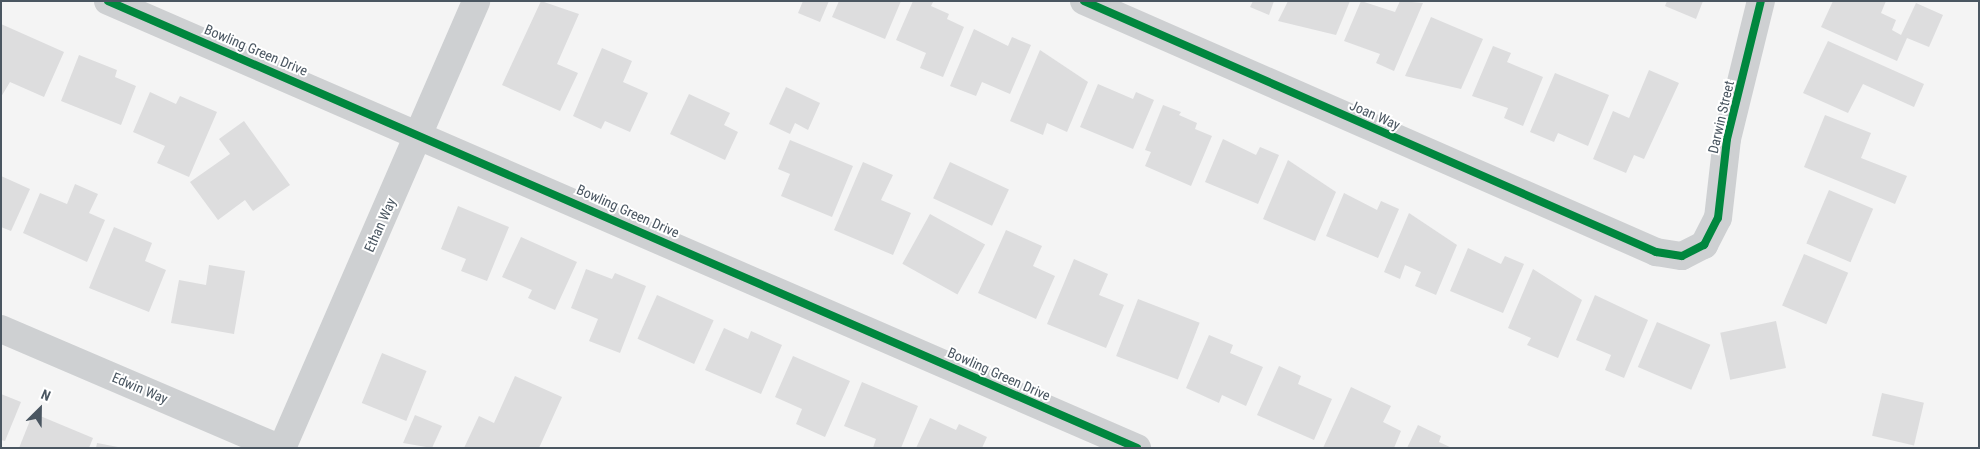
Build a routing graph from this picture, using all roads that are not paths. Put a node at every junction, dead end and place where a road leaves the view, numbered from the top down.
1 (108, 1) edge
2 (476, 1) edge
3 (1084, 1) edge
4 (1761, 1) edge
5 (420, 133) junction
6 (1656, 252) joint
7 (1, 329) edge
8 (280, 448) edge
9 (1137, 448) edge

1 - 5 street, Bowling Green Drive
2 - 5 street, Ethan Way
3 - 6 street, Joan Way
4 - 6 street, Darwin Street
5 - 8 street, Ethan Way
5 - 9 street, Bowling Green Drive
7 - 8 street, Edwin Way

